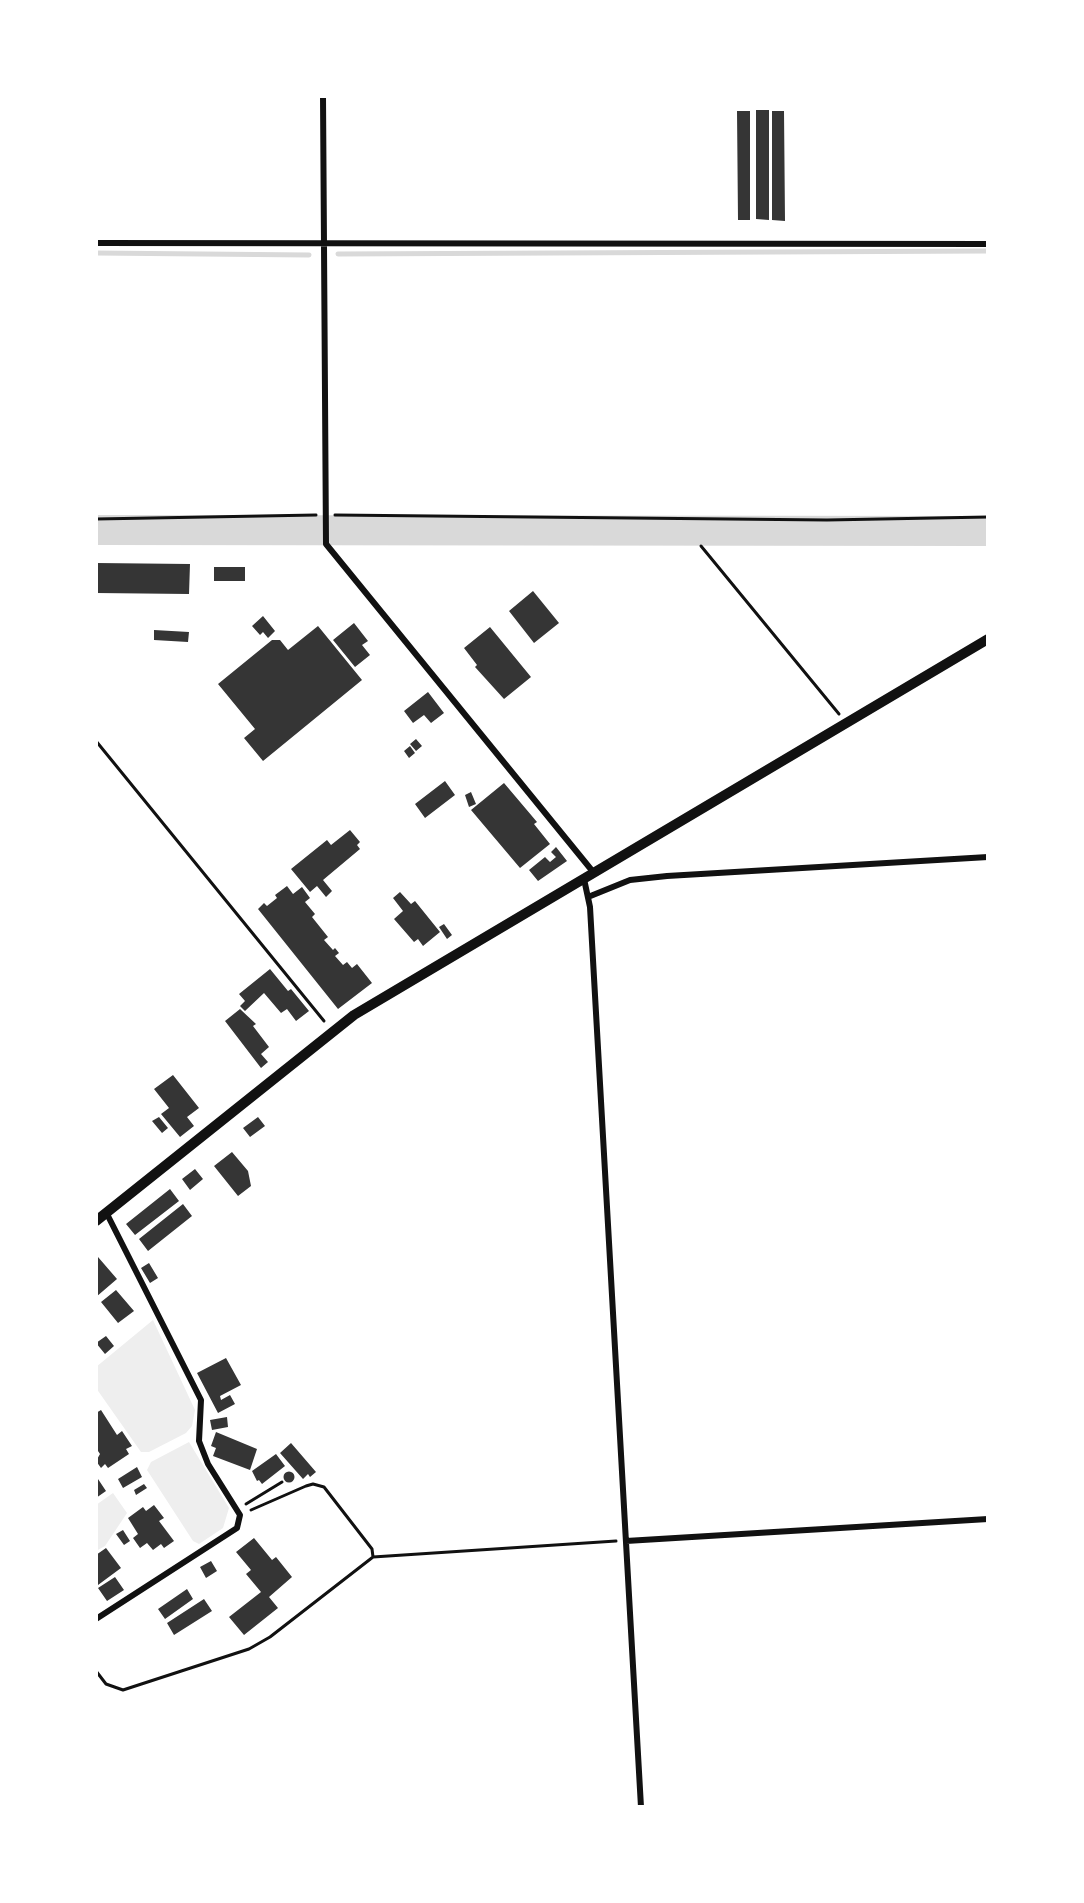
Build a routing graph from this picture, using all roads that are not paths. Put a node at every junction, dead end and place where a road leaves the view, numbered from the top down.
1 (323, 96) edge
2 (96, 243) edge
3 (323, 243) junction
4 (988, 244) edge
5 (988, 639) edge
6 (988, 857) edge
7 (589, 876) junction
8 (588, 897) junction
9 (106, 1212) junction
10 (96, 1221) edge
11 (988, 1519) edge
12 (626, 1540) junction
13 (96, 1619) edge
14 (641, 1807) edge

1 - 3 street
2 - 3 street
3 - 4 street
3 - 7 street
5 - 7 street
6 - 8 street
7 - 8 street
7 - 9 street
8 - 12 street
9 - 10 street
9 - 13 street
11 - 12 street
12 - 14 street

